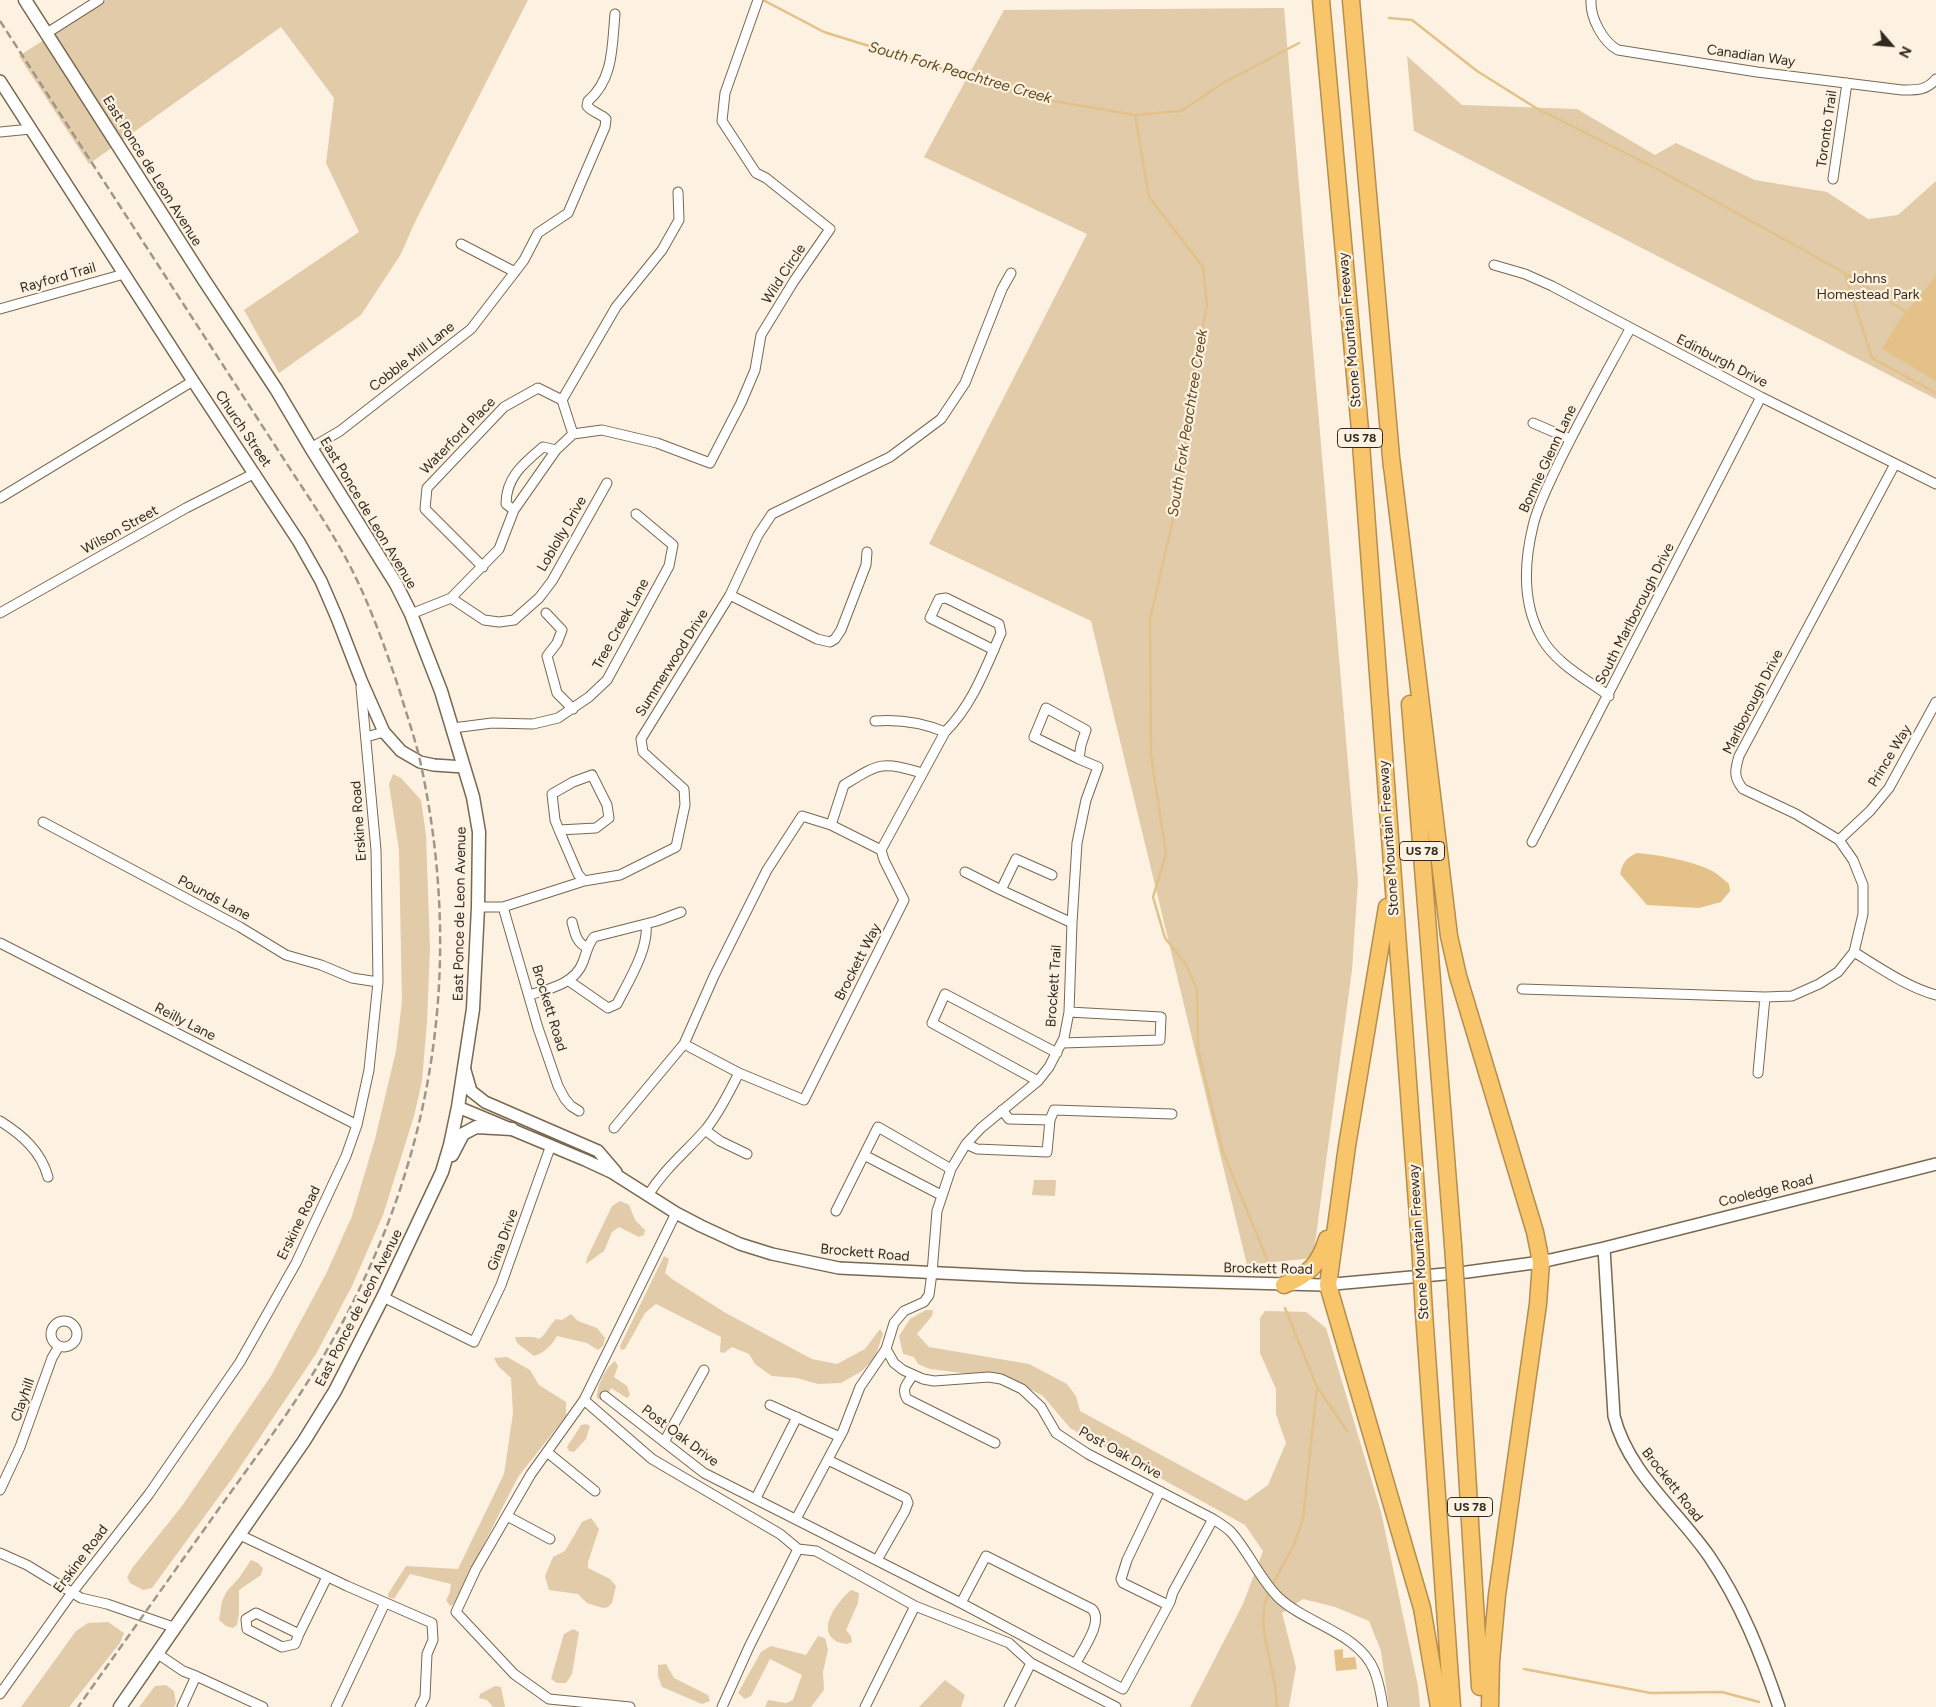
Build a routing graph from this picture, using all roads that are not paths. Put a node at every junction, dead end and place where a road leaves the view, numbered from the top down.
1 (25, 0) edge
2 (99, 0) edge
3 (1321, 0) edge
4 (1351, 0) edge
5 (1591, 0) edge
6 (757, 4) edge
7 (615, 14) dead end
8 (46, 33) junction
9 (1936, 79) edge
10 (0, 81) edge
11 (1847, 83) junction
12 (30, 129) junction
13 (0, 132) edge
14 (1833, 179) dead end
15 (678, 192) dead end
16 (461, 244) dead end
17 (1494, 265) dead end
18 (515, 272) junction
19 (1010, 273) dead end
20 (124, 274) junction
21 (0, 309) edge
22 (1630, 329) junction
23 (193, 381) junction
24 (1761, 397) junction
25 (562, 400) junction
26 (1533, 423) dead end
27 (573, 434) junction
28 (1570, 439) junction
29 (311, 448) junction
30 (556, 450) junction
31 (1391, 457) junction
32 (1895, 464) junction
33 (255, 473) junction
34 (607, 483) dead end
35 (1936, 484) edge
36 (0, 498) edge
37 (514, 510) junction
38 (636, 514) dead end
39 (867, 552) dead end
40 (483, 567) junction
41 (730, 595) junction
42 (451, 598) junction
43 (546, 613) dead end
44 (0, 614) edge
45 (411, 614) junction
46 (994, 650) junction
47 (361, 680) junction
48 (1609, 696) junction
49 (1936, 702) edge
50 (573, 709) junction
51 (875, 721) dead end
52 (453, 728) junction
53 (384, 732) junction
54 (945, 732) junction
55 (366, 737) junction
56 (1079, 760) junction
57 (464, 767) junction
58 (922, 773) junction
59 (43, 822) dead end
60 (832, 826) junction
61 (559, 830) junction
62 (1839, 840) junction
63 (1532, 842) dead end
64 (881, 850) junction
65 (965, 872) dead end
66 (1052, 875) dead end
67 (1392, 878) junction
68 (584, 881) junction
69 (1001, 890) junction
70 (478, 907) junction
71 (503, 907) junction
72 (681, 912) dead end
73 (572, 922) dead end
74 (1072, 923) junction
75 (646, 924) junction
76 (0, 943) edge
77 (588, 948) junction
78 (1854, 952) junction
79 (569, 981) junction
80 (378, 982) junction
81 (1522, 989) dead end
82 (529, 995) junction
83 (1936, 995) edge
84 (1766, 997) junction
85 (1069, 1012) junction
86 (1062, 1043) junction
87 (684, 1044) junction
88 (1057, 1053) junction
89 (464, 1067) junction
90 (739, 1073) junction
91 (1758, 1073) dead end
92 (1038, 1081) junction
93 (458, 1107) junction
94 (1002, 1110) junction
95 (579, 1111) dead end
96 (1172, 1114) dead end
97 (1050, 1120) junction
98 (0, 1121) edge
99 (357, 1125) junction
100 (614, 1128) dead end
101 (512, 1129) junction
102 (705, 1130) junction
103 (966, 1144) junction
104 (551, 1145) junction
105 (747, 1154) dead end
106 (864, 1155) junction
107 (1936, 1164) edge
108 (951, 1169) junction
109 (442, 1172) junction
110 (48, 1177) dead end
111 (620, 1178) junction
112 (648, 1195) junction
113 (941, 1195) junction
114 (1340, 1198) junction
115 (836, 1211) dead end
116 (676, 1213) junction
117 (1604, 1248) junction
118 (1541, 1262) junction
119 (932, 1273) junction
120 (1284, 1285) junction
121 (1328, 1285) junction
122 (383, 1297) junction
123 (59, 1346) dead end
124 (886, 1349) junction
125 (704, 1370) dead end
126 (913, 1375) junction
127 (605, 1396) dead end
128 (584, 1400) junction
129 (770, 1404) dead end
130 (797, 1417) junction
131 (840, 1437) junction
132 (664, 1442) junction
133 (996, 1443) dead end
134 (547, 1452) junction
135 (828, 1460) junction
136 (0, 1490) edge
137 (595, 1491) dead end
138 (1160, 1491) junction
139 (756, 1498) junction
140 (507, 1516) junction
141 (796, 1519) junction
142 (1213, 1519) junction
143 (240, 1535) junction
144 (550, 1539) dead end
145 (798, 1549) junction
146 (0, 1553) edge
147 (877, 1560) junction
148 (327, 1577) junction
149 (71, 1594) junction
150 (961, 1602) junction
151 (1170, 1602) junction
152 (385, 1603) junction
153 (915, 1606) junction
154 (176, 1628) junction
155 (299, 1634) junction
156 (158, 1654) junction
157 (1031, 1663) junction
158 (1076, 1663) junction
159 (196, 1676) junction
160 (0, 1694) edge
161 (548, 1703) edge
162 (610, 1706) edge
163 (120, 1707) edge
164 (182, 1707) edge
165 (263, 1707) edge
166 (336, 1707) edge
167 (420, 1707) edge
168 (630, 1707) edge
169 (722, 1707) edge
170 (865, 1707) edge
171 (1009, 1707) edge
172 (1116, 1707) edge
173 (1383, 1707) edge
174 (1439, 1707) edge
175 (1452, 1707) edge
176 (1482, 1707) edge
177 (1490, 1707) edge
178 (1780, 1707) edge

1 - 8 main road, East Ponce de Leon Avenue
2 - 8 street
3 - 67 highway, Stone Mountain Freeway / US 78
4 - 31 highway, US 78
5 - 11 street, Canadian Way
6 - 27 street, Wild Circle
7 - 18 street, Cobble Mill Lane
8 - 29 main road, East Ponce de Leon Avenue
9 - 11 street, Canadian Way
10 - 12 street, Church Street
11 - 14 street, Toronto Trail
12 - 13 street
12 - 20 street, Church Street
15 - 25 street
16 - 18 street
17 - 22 street, Edinburgh Drive
18 - 29 street, Cobble Mill Lane
19 - 41 street, Summerwood Drive
20 - 21 street, Rayford Trail
20 - 23 street, Church Street
22 - 24 street, Edinburgh Drive
22 - 28 street, Bonnie Glenn Lane
23 - 33 street, Church Street
23 - 36 street
24 - 32 street, Edinburgh Drive
24 - 48 street, South Marlborough Drive
25 - 27 street
25 - 40 street, Waterford Place
26 - 28 street
27 - 30 street
28 - 48 street, Bonnie Glenn Lane
29 - 45 main road, East Ponce de Leon Avenue
30 - 37 street
30 - 37 street
31 - 118 highway
31 - 176 highway, US 78, bridge
32 - 35 street, Edinburgh Drive
32 - 62 street, Marlborough Drive
33 - 44 street, Wilson Street
33 - 47 street, Church Street
34 - 42 street, Loblolly Drive
37 - 40 street
38 - 50 street, Tree Creek Lane
39 - 41 street
40 - 42 street
41 - 68 street, Summerwood Drive
42 - 45 street
43 - 50 street
45 - 52 main road, East Ponce de Leon Avenue
46 - 46 street
46 - 54 street
47 - 53 street, Church Street
47 - 55 street, Erskine Road
48 - 63 street, South Marlborough Drive
49 - 62 street, Prince Way
50 - 52 street, Tree Creek Lane
51 - 54 street
52 - 57 main road, East Ponce de Leon Avenue
53 - 55 street
53 - 57 street, Church Street
54 - 58 street
55 - 80 street, Erskine Road
56 - 56 street, Brockett Trail
56 - 74 street, Brockett Trail
57 - 70 main road, East Ponce de Leon Avenue
58 - 60 street
58 - 64 street
59 - 80 street, Pounds Lane
60 - 64 street
60 - 87 street
61 - 61 street
61 - 68 street
62 - 78 street, Marlborough Drive
64 - 90 street, Brockett Way
65 - 69 street
66 - 69 street
67 - 114 highway
67 - 175 highway, Stone Mountain Freeway / US 78, bridge
68 - 71 street, Summerwood Drive
69 - 74 street
70 - 71 street, Summerwood Drive
70 - 89 main road, East Ponce de Leon Avenue
71 - 82 street, Brockett Road
72 - 75 street
73 - 77 street
74 - 85 street, Brockett Trail
75 - 77 street
75 - 79 street
76 - 99 street, Reilly Lane
77 - 79 street
78 - 83 street
78 - 84 street, Marlborough Drive
79 - 82 street
80 - 99 street, Erskine Road
81 - 84 street, Marlborough Drive
82 - 95 street, Brockett Road
84 - 91 street
85 - 86 street, Brockett Trail
85 - 86 street
86 - 88 street, Brockett Trail
87 - 90 street, Brockett Way
87 - 100 street
88 - 92 street, Brockett Trail
88 - 92 street
89 - 93 main road, East Ponce de Leon Avenue
89 - 111 street
90 - 102 street
92 - 94 street, Brockett Trail
93 - 101 street, Brockett Road
93 - 109 main road, East Ponce de Leon Avenue
94 - 97 street
94 - 103 street, Brockett Trail
96 - 97 street
97 - 103 street
98 - 110 street
99 - 149 street, Erskine Road
101 - 104 street, Brockett Road
101 - 109 main road
102 - 105 street
102 - 112 street
103 - 108 street, Brockett Trail
104 - 111 street, Brockett Road
104 - 122 street, Gina Drive
106 - 108 street
106 - 113 street
106 - 115 street
107 - 117 street, Cooledge Road
108 - 113 street, Brockett Trail
109 - 122 main road, East Ponce de Leon Avenue
111 - 112 street, Brockett Road
112 - 116 street, Brockett Road
113 - 119 street, Brockett Trail
114 - 120 highway
114 - 121 highway
116 - 119 street, Brockett Road
116 - 128 street
117 - 118 street, Brockett Road
117 - 178 street, Brockett Road
118 - 121 street, Brockett Road
118 - 177 highway
119 - 120 street, Brockett Road
119 - 124 street
120 - 121 street, Brockett Road
121 - 174 highway
122 - 143 main road, East Ponce de Leon Avenue
123 - 136 street, Clayhill
124 - 126 street, Post Oak Drive
124 - 131 street
125 - 132 street
126 - 133 street
126 - 138 street, Post Oak Drive
127 - 132 street, Post Oak Drive
128 - 134 street
128 - 145 street
129 - 130 street
130 - 131 street
130 - 139 street
131 - 135 street
132 - 139 street, Post Oak Drive
134 - 137 street
134 - 140 street
135 - 141 street
135 - 147 street
138 - 142 street, Post Oak Drive
138 - 151 street, Post Oak Drive
139 - 141 street, Post Oak Drive
140 - 144 street
140 - 161 street
141 - 147 street, Post Oak Drive
142 - 151 street
142 - 173 street, Post Oak Drive
143 - 148 street
143 - 154 main road, East Ponce de Leon Avenue
145 - 153 street
145 - 169 street
146 - 149 street
147 - 150 street, Post Oak Drive
148 - 152 street
148 - 155 street
149 - 154 street
149 - 160 street, Erskine Road
150 - 158 street, Post Oak Drive
150 - 158 street
151 - 158 street, Post Oak Drive
152 - 166 street
152 - 167 street
153 - 157 street
153 - 170 street
154 - 156 main road, East Ponce de Leon Avenue
155 - 155 street
156 - 159 street
156 - 163 main road, East Ponce de Leon Avenue
157 - 171 street
157 - 172 street
159 - 164 street
159 - 165 street
161 - 162 street
162 - 168 street

